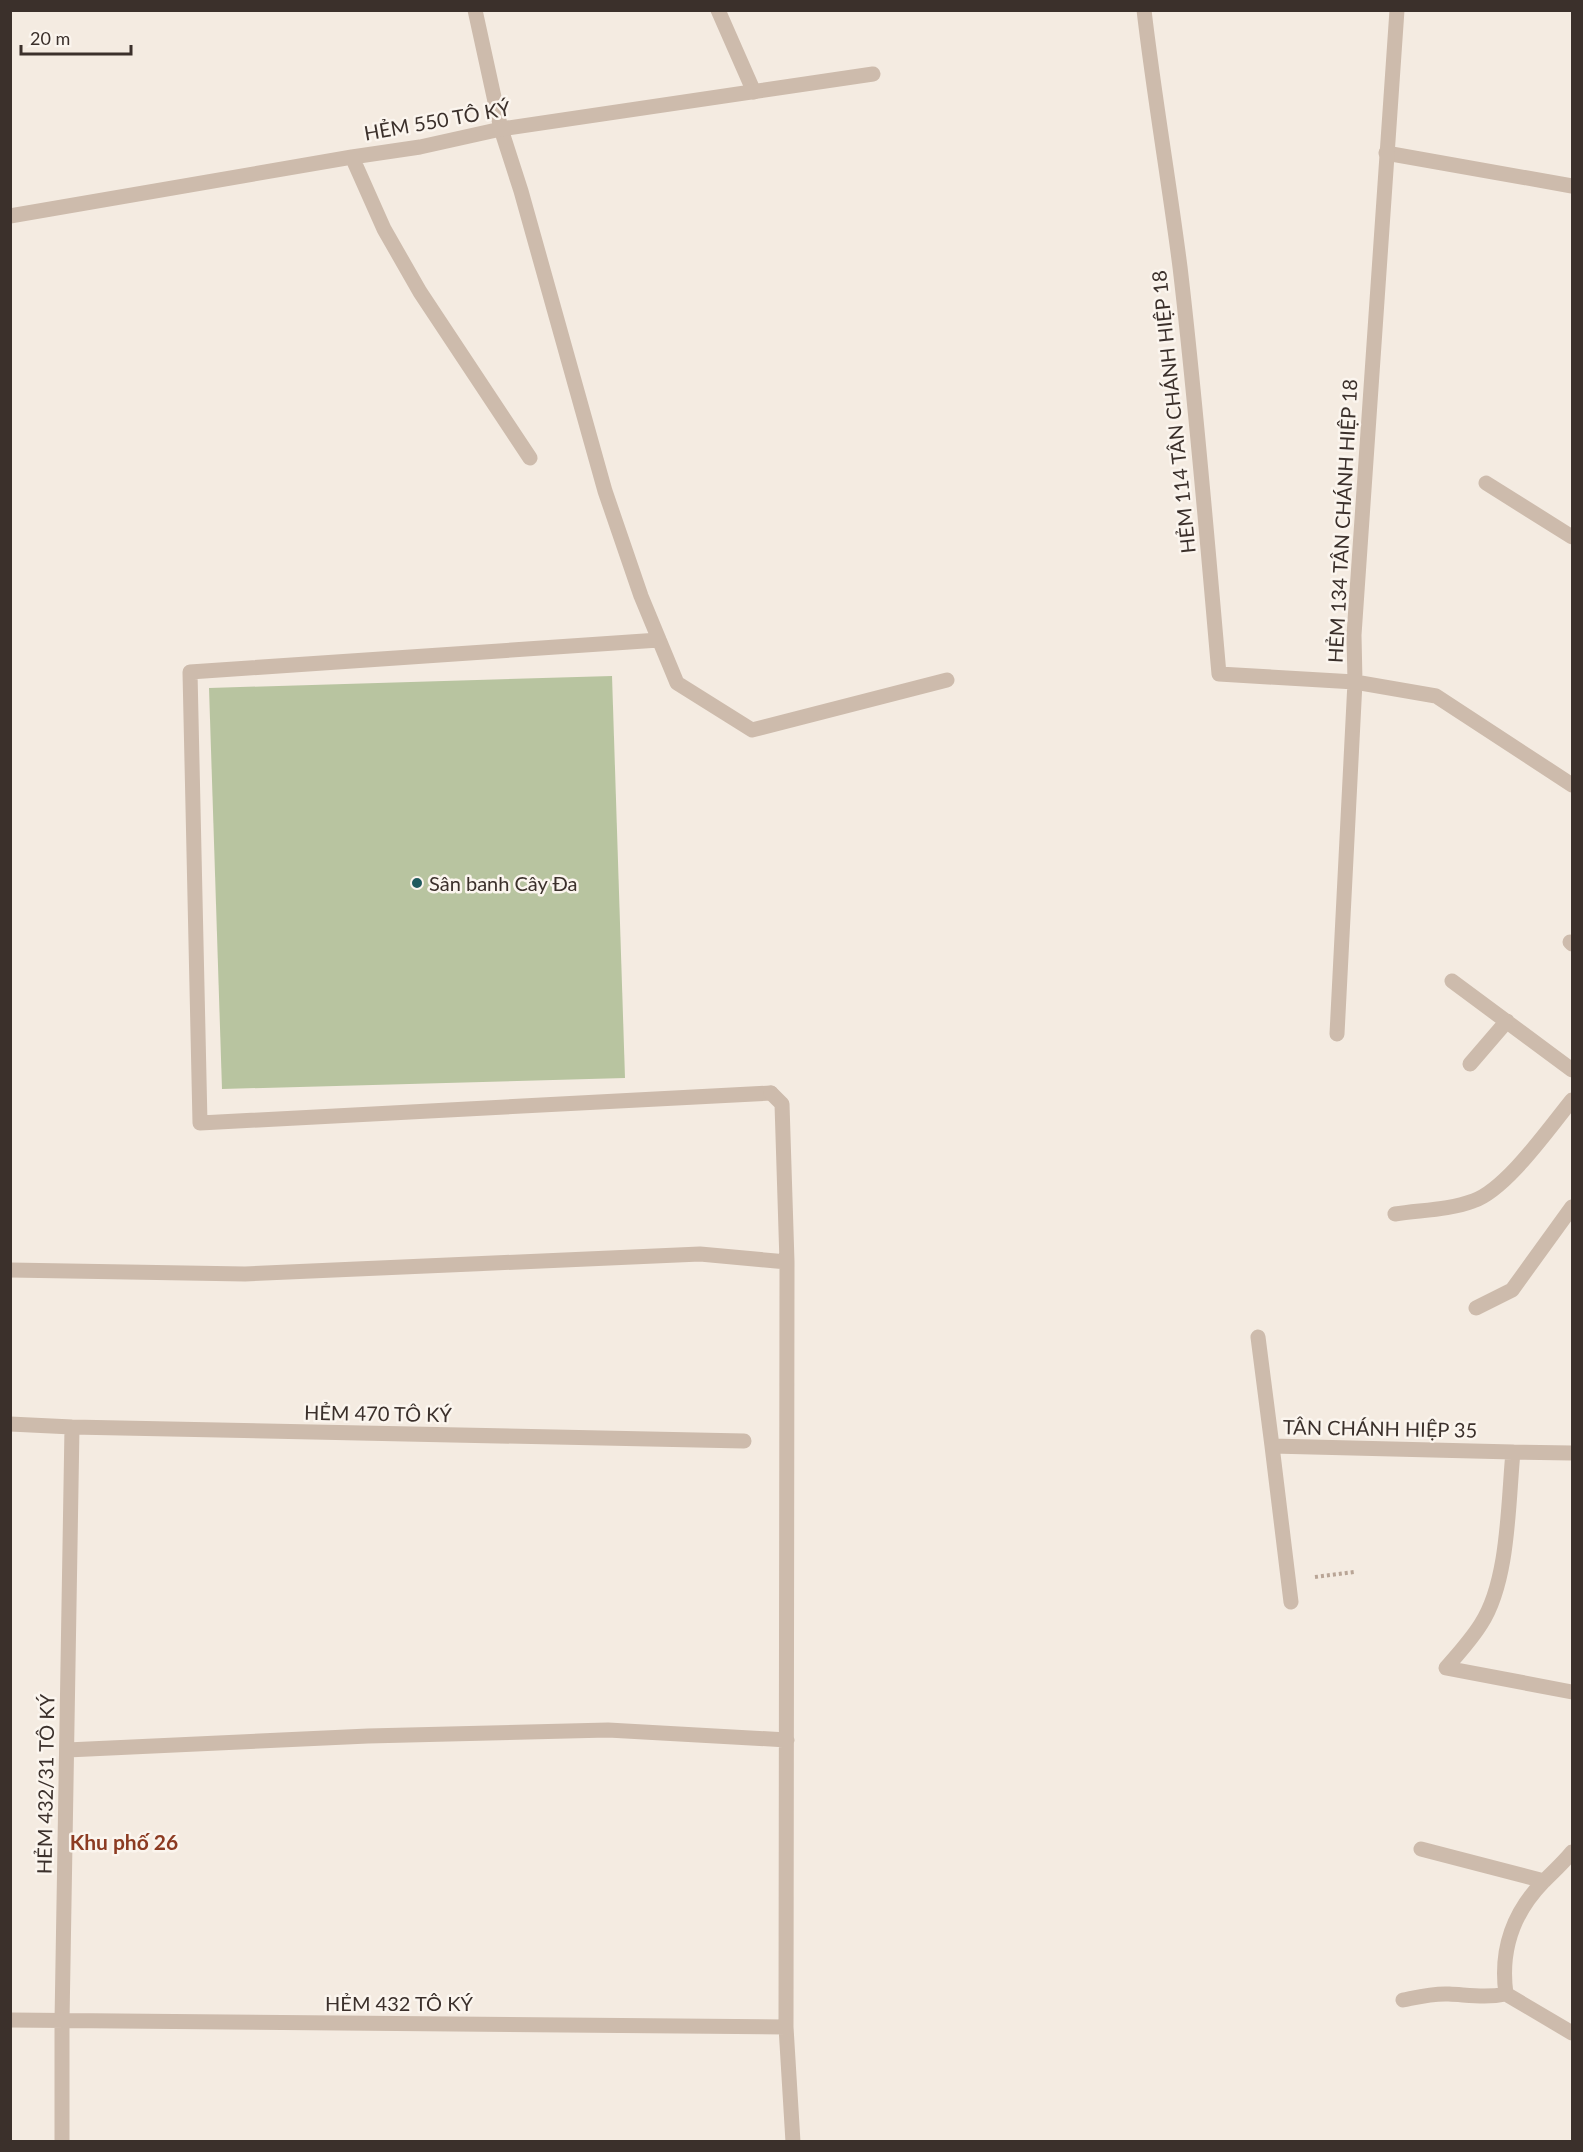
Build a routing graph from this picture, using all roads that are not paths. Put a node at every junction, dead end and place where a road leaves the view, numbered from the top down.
1 (476, 10) edge
2 (718, 10) edge
3 (1144, 10) edge
4 (1397, 10) edge
5 (873, 74) dead end
6 (754, 92) junction
7 (501, 129) junction
8 (1386, 153) junction
9 (351, 157) junction
10 (1572, 186) edge
11 (10, 216) edge
12 (531, 458) dead end
13 (1486, 483) dead end
14 (1572, 537) edge
15 (659, 640) junction
16 (947, 681) dead end
17 (1355, 682) junction
18 (1572, 785) edge
19 (1452, 981) dead end
20 (1507, 1021) junction
21 (1336, 1034) dead end
22 (1470, 1064) dead end
23 (1572, 1070) edge
24 (1572, 1100) edge
25 (1572, 1207) edge
26 (1395, 1214) dead end
27 (787, 1262) junction
28 (10, 1270) edge
29 (1476, 1308) dead end
30 (1258, 1337) dead end
31 (10, 1424) edge
32 (72, 1427) junction
33 (744, 1441) dead end
34 (1272, 1446) junction
35 (1514, 1452) junction
36 (1572, 1454) edge
37 (1291, 1602) dead end
38 (1572, 1692) edge
39 (787, 1740) junction
40 (67, 1750) junction
41 (1421, 1849) dead end
42 (1572, 1852) edge
43 (1544, 1881) junction
44 (1506, 1994) junction
45 (1403, 2000) dead end
46 (10, 2020) edge
47 (62, 2022) junction
48 (786, 2027) junction
49 (1572, 2033) edge
50 (62, 2142) edge
51 (794, 2142) edge

1 - 7 street
2 - 6 street
3 - 17 street, HẺM 114 TÂN CHÁNH HIỆP 18
4 - 8 street, HẺM 134 TÂN CHÁNH HIỆP 18
5 - 6 street, HẺM 550 TÔ KÝ
6 - 7 street, HẺM 550 TÔ KÝ
7 - 9 street, HẺM 550 TÔ KÝ
7 - 15 street
8 - 10 street
8 - 17 street, HẺM 134 TÂN CHÁNH HIỆP 18
9 - 11 street, HẺM 550 TÔ KÝ
9 - 12 street
13 - 14 street
15 - 16 street
15 - 27 street
17 - 18 street
17 - 21 street, HẺM 134 TÂN CHÁNH HIỆP 18
19 - 20 street
20 - 22 street
20 - 23 street
24 - 26 street
25 - 29 street
27 - 28 street
27 - 39 street
30 - 34 street
31 - 32 street, HẺM 470 TÔ KÝ
32 - 33 street, HẺM 470 TÔ KÝ
32 - 40 street, HẺM 432/31 TÔ KÝ
34 - 35 street, TÂN CHÁNH HIỆP 35
34 - 37 street, TÂN CHÁNH HIỆP 35
35 - 36 street, TÂN CHÁNH HIỆP 35
35 - 38 street
39 - 40 street
39 - 48 street
40 - 47 street, HẺM 432/31 TÔ KÝ
41 - 43 street
42 - 43 street
43 - 44 street
44 - 45 street
44 - 49 street
46 - 47 street, HẺM 432 TÔ KÝ
47 - 48 street, HẺM 432 TÔ KÝ
47 - 50 street, HẺM 432/31 TÔ KÝ
48 - 51 street

